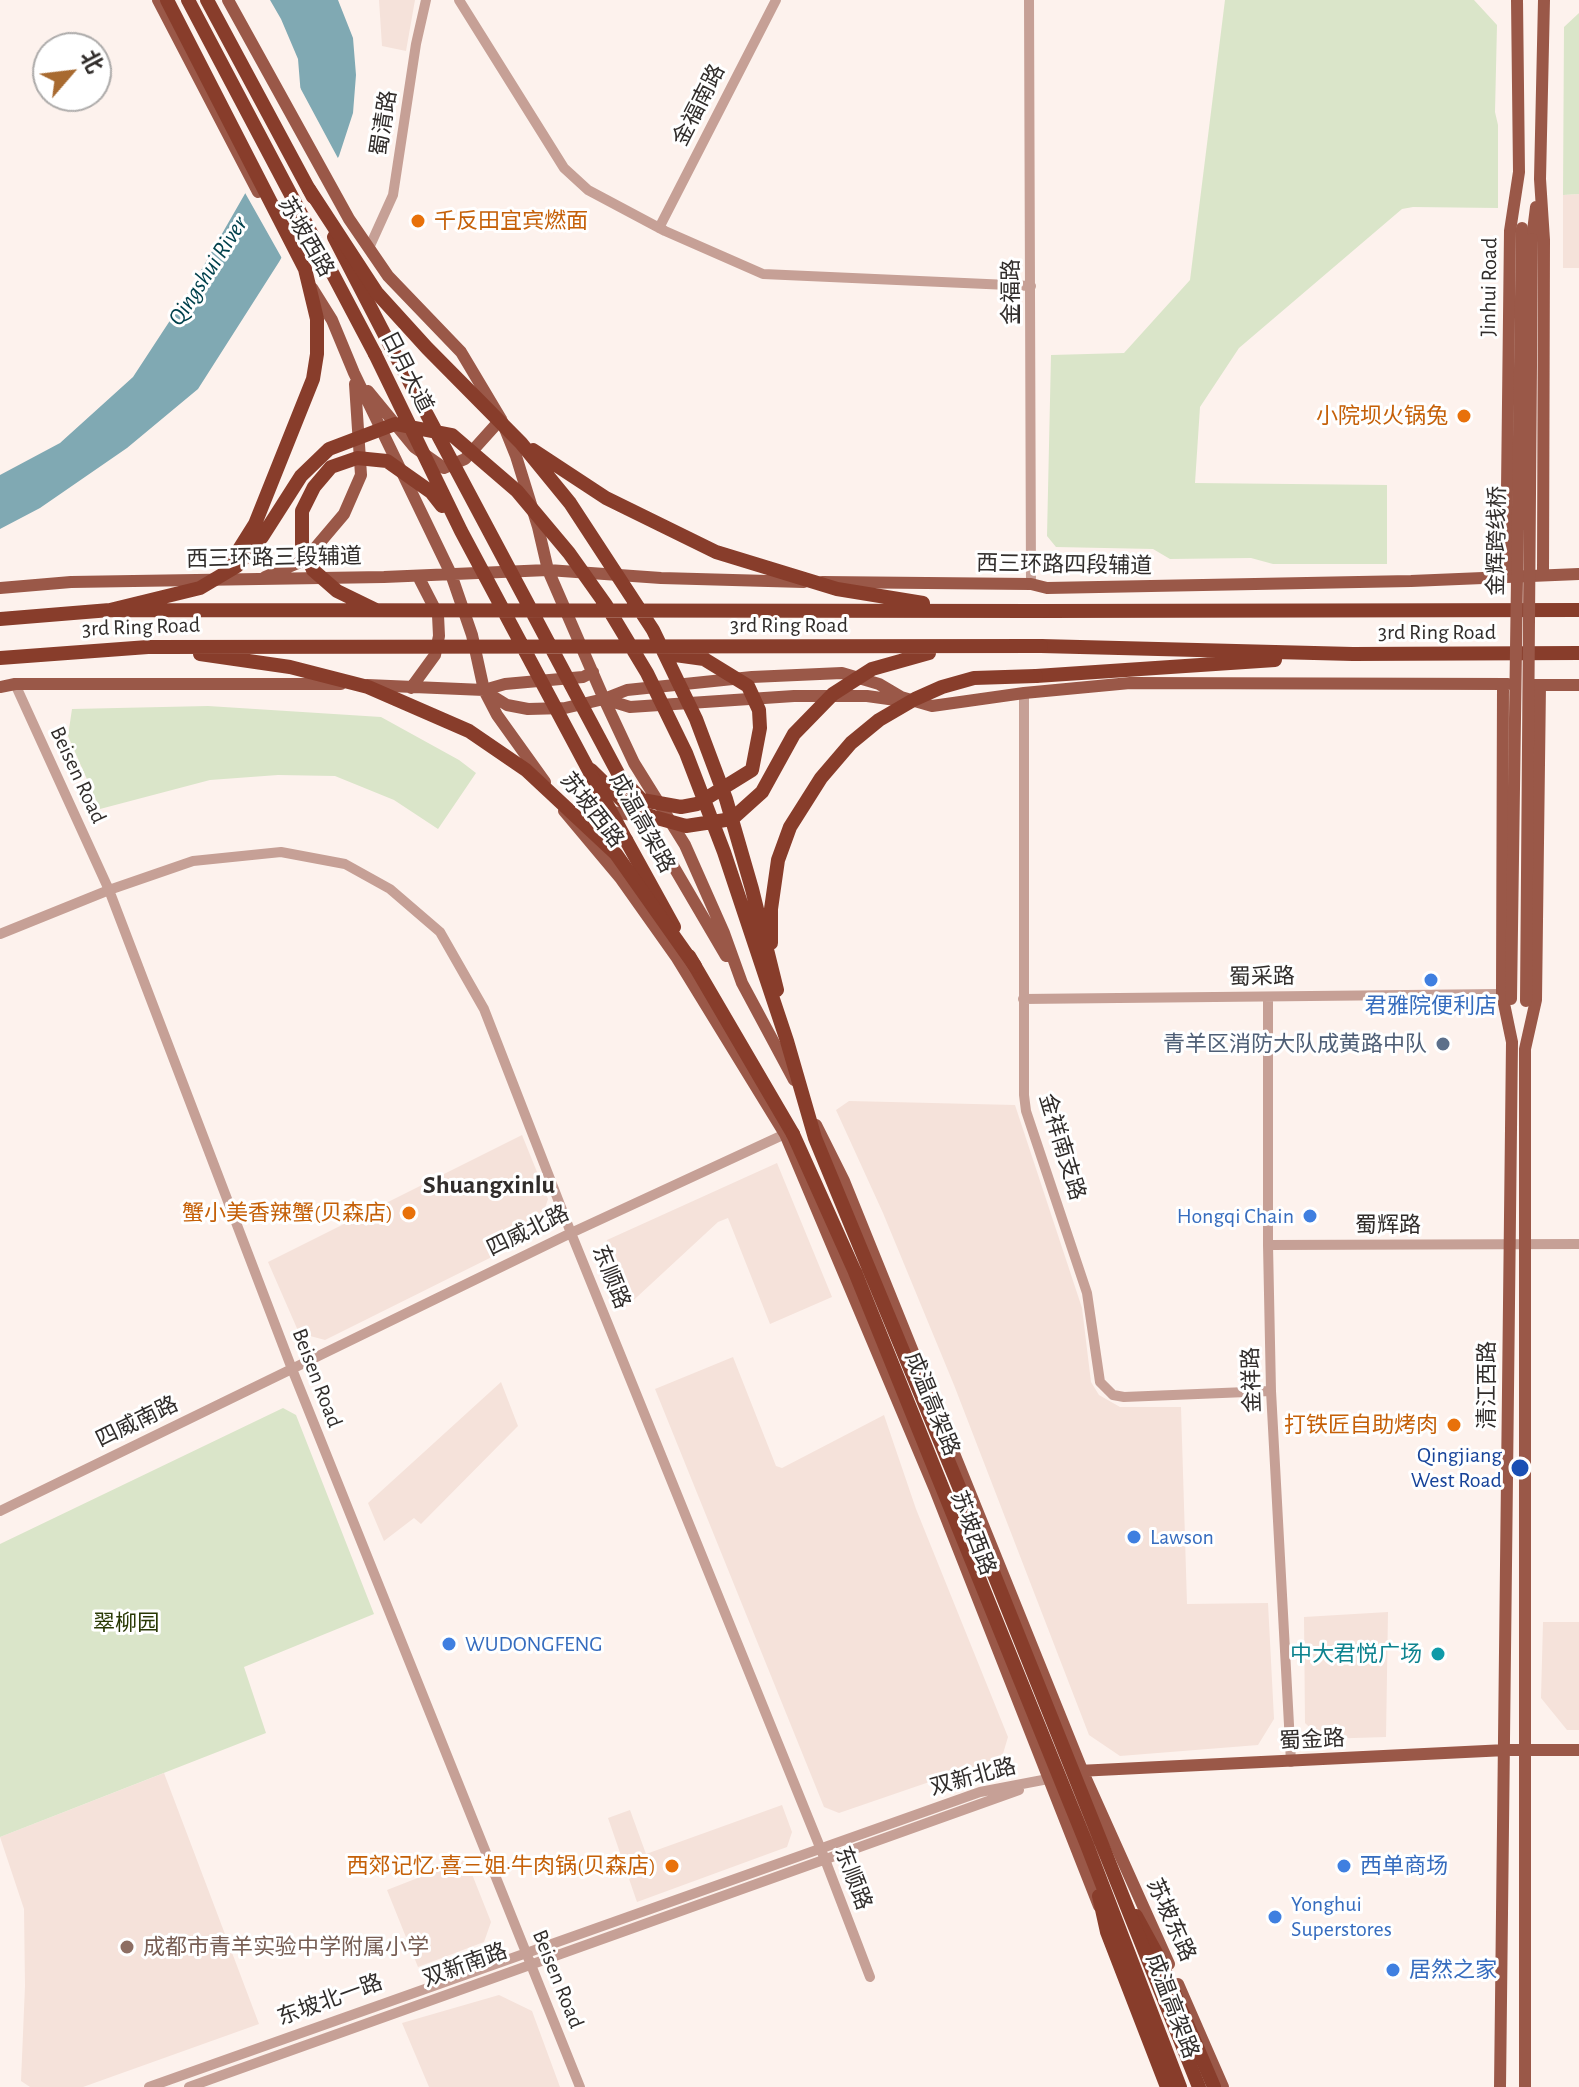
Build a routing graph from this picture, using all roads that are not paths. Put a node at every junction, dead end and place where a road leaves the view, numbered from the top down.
1 (158, 0) edge
2 (167, 0) edge
3 (188, 0) edge
4 (207, 0) edge
5 (228, 0) edge
6 (426, 0) edge
7 (459, 0) edge
8 (776, 0) edge
9 (1029, 0) edge
10 (1517, 0) edge
11 (1544, 0) edge
12 (1519, 172) junction
13 (1540, 179) junction
14 (309, 189) junction
15 (659, 228) junction
16 (369, 248) junction
17 (1031, 286) junction
18 (354, 373) junction
19 (501, 419) junction
20 (521, 443) junction
21 (461, 531) junction
22 (548, 570) junction
23 (451, 574) junction
24 (1543, 574) junction
25 (1579, 574) edge
26 (1506, 575) junction
27 (418, 576) junction
28 (260, 579) junction
29 (1031, 584) junction
30 (203, 586) junction
31 (0, 588) edge
32 (110, 610) junction
33 (963, 610) junction
34 (1579, 610) edge
35 (380, 612) junction
36 (0, 619) edge
37 (148, 647) junction
38 (609, 647) junction
39 (946, 648) junction
40 (1579, 653) edge
41 (1353, 654) junction
42 (0, 658) edge
43 (593, 672) junction
44 (15, 684) junction
45 (1503, 684) junction
46 (1540, 685) junction
47 (1579, 685) edge
48 (0, 687) edge
49 (411, 688) junction
50 (484, 690) junction
51 (1024, 693) junction
52 (604, 699) junction
53 (922, 703) junction
54 (585, 764) junction
55 (595, 849) junction
56 (109, 890) junction
57 (0, 934) edge
58 (771, 964) junction
59 (695, 966) junction
60 (742, 983) junction
61 (1506, 996) junction
62 (1268, 997) junction
63 (1023, 999) junction
64 (787, 1041) junction
65 (1525, 1049) junction
66 (785, 1134) junction
67 (571, 1233) junction
68 (1509, 1244) junction
69 (1527, 1244) junction
70 (1579, 1244) edge
71 (1268, 1245) junction
72 (292, 1369) junction
73 (1271, 1391) junction
74 (0, 1511) edge
75 (1506, 1750) junction
76 (1526, 1750) junction
77 (1579, 1750) edge
78 (1291, 1762) junction
79 (1082, 1770) junction
80 (1048, 1779) junction
81 (1087, 1845) junction
82 (822, 1853) junction
83 (1114, 1875) junction
84 (527, 1958) junction
85 (870, 1977) dead end
86 (207, 2065) junction
87 (215, 2082) edge
88 (149, 2087) edge
89 (189, 2087) edge
90 (580, 2087) edge
91 (1170, 2087) edge
92 (1180, 2087) edge
93 (1199, 2087) edge
94 (1214, 2087) edge
95 (1223, 2087) edge
96 (1500, 2087) edge
97 (1525, 2087) edge

1 - 18 main road, 苏坡西路, bridge
2 - 30 highway, bridge
3 - 21 highway, 日月大道, bridge
4 - 14 highway
5 - 16 main road, 苏坡西路
6 - 16 street, 蜀清路
7 - 15 street
8 - 15 street, 金福南路
9 - 17 street, 金福路
10 - 12 main road, Jinhui Road
11 - 13 main road
12 - 26 main road, Jinhui Road
12 - 61 main road, 金辉跨线桥, bridge
13 - 24 main road
13 - 65 main road, 金辉跨线桥, bridge
14 - 20 highway, bridge
14 - 38 highway, bridge
15 - 17 street
16 - 19 main road, 苏坡西路
17 - 29 street, 金福路
18 - 19 main road
18 - 23 main road, 苏坡西路
18 - 28 main road
19 - 22 main road, 苏坡西路
20 - 33 highway, bridge
20 - 58 highway, bridge
21 - 35 highway, bridge
21 - 54 highway, 日月大道, bridge
22 - 23 main road, 西三环路三段辅道
22 - 29 main road, 西三环路四段辅道
22 - 43 main road, 苏坡西路
23 - 27 main road, 西三环路三段辅道
23 - 50 main road, 苏坡西路
24 - 25 main road, 西三环路四段辅道
24 - 26 main road, 西三环路四段辅道
26 - 29 main road, 西三环路四段辅道
27 - 28 main road, 西三环路三段辅道
27 - 49 main road
28 - 31 main road, 西三环路三段辅道
30 - 32 highway, bridge
30 - 64 highway, bridge
32 - 35 highway, 3rd Ring Road, bridge
32 - 36 highway, 3rd Ring Road, bridge
33 - 34 highway, 3rd Ring Road, bridge
33 - 35 highway, 3rd Ring Road, bridge
37 - 38 highway, 3rd Ring Road, bridge
37 - 42 highway, 3rd Ring Road, bridge
37 - 59 highway, bridge
38 - 39 highway, 3rd Ring Road, bridge
39 - 41 highway, 3rd Ring Road, bridge
39 - 54 highway, bridge
40 - 41 highway, 3rd Ring Road
41 - 58 highway, bridge
43 - 50 main road
43 - 52 main road, 苏坡西路
44 - 48 main road
44 - 49 main road
44 - 56 street, Beisen Road
45 - 46 main road
45 - 51 main road
45 - 61 main road
46 - 47 main road
46 - 65 main road, 清江西路
49 - 50 main road
50 - 52 main road
50 - 55 main road, 苏坡西路
51 - 53 main road
51 - 63 street, 金祥南支路
52 - 53 main road
52 - 53 main road
52 - 60 main road, 苏坡西路
54 - 59 highway, 成温高架路, bridge
55 - 60 main road
55 - 66 main road, 苏坡西路
56 - 57 street, 东顺路
56 - 67 street, 东顺路
56 - 72 street, Beisen Road
58 - 64 highway, bridge
59 - 81 highway, 成温高架路, bridge
60 - 79 main road, 苏坡西路
61 - 62 street, 蜀采路
61 - 68 main road, 清江西路
62 - 63 street, 蜀采路
62 - 71 street, 金祥路
63 - 73 street, 金祥南支路
64 - 83 highway, 成温高架路, bridge
65 - 69 main road, 清江西路
66 - 67 street, 四威北路
66 - 80 main road, 苏坡西路
67 - 72 street, 四威北路
67 - 82 street, 东顺路
68 - 69 street, 蜀辉路
68 - 71 street, 蜀辉路
68 - 75 main road, 清江西路
69 - 70 street, 蜀辉路
69 - 76 main road, 清江西路
71 - 73 street, 金祥路
72 - 74 street, 四威南路
72 - 84 street, Beisen Road
73 - 78 street, 金祥路
75 - 76 main road, 蜀金路
75 - 78 main road, 蜀金路
75 - 96 main road, 清江西路
76 - 77 main road, 蜀金路
76 - 97 main road, 清江西路
78 - 79 main road, 蜀金路
79 - 80 main road, 蜀金路
79 - 95 main road, 苏坡东路
80 - 82 street, 双新北路
80 - 91 main road
81 - 91 highway, bridge
81 - 92 highway, 成温高架路, bridge
82 - 84 street, 双新北路
82 - 85 street, 东顺路
83 - 93 highway, 成温高架路, bridge
83 - 94 highway, bridge
84 - 86 street, 东坡北一路
84 - 87 street, 双新南路
84 - 90 street, Beisen Road
86 - 87 street
86 - 88 street, 东坡北一路
87 - 89 street, 双新南路

